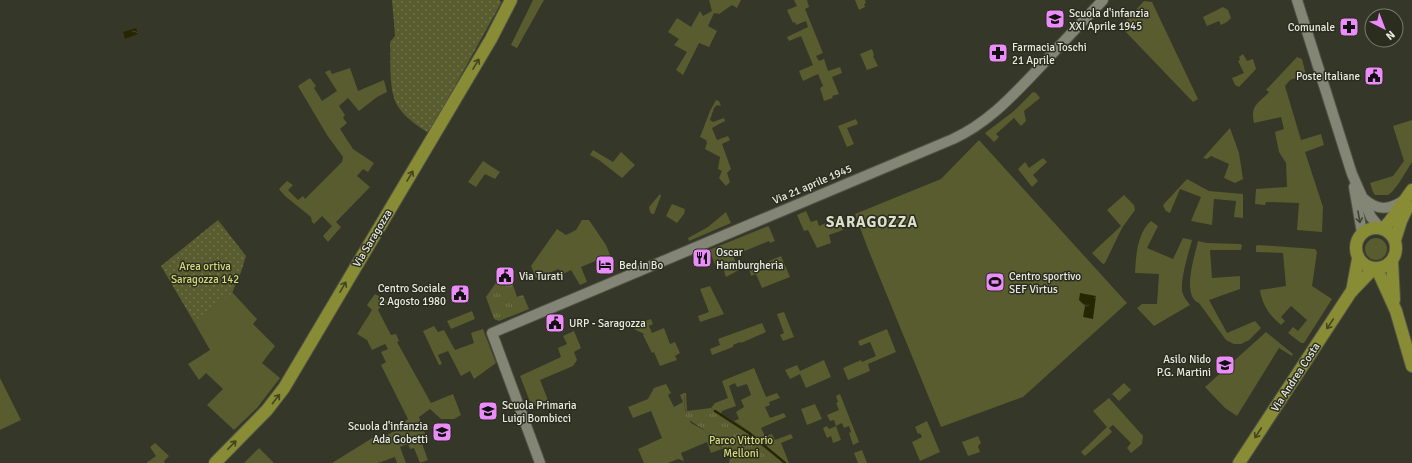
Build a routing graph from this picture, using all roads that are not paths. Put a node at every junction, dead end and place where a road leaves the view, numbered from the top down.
1 (511, 0) edge
2 (1103, 0) edge
3 (1297, 0) edge
4 (1352, 174) junction
5 (1410, 196) edge
6 (1363, 198) junction
7 (1382, 228) junction
8 (1362, 233) junction
9 (1395, 240) junction
10 (1358, 259) junction
11 (1392, 261) junction
12 (1376, 268) junction
13 (1351, 292) junction
14 (1396, 312) junction
15 (1412, 366) edge
16 (215, 463) edge
17 (540, 463) edge
18 (1238, 463) edge

16 -> 1 main road, Via Saragozza
2 - 17 street, Via 21 aprile 1945
3 - 4 street
4 - 6 street
4 -> 8 street
5 - 6 street
5 - 7 main road
5 - 9 main road
6 - 7 street
7 - 8 main road
7 - 9 main road
8 - 10 main road
9 - 11 main road
10 - 12 main road
10 - 13 main road, Via Andrea Costa
11 - 12 main road
11 - 14 main road
12 - 13 main road, Via Andrea Costa
12 - 14 main road
13 -> 18 main road, Via Andrea Costa
14 - 15 main road

